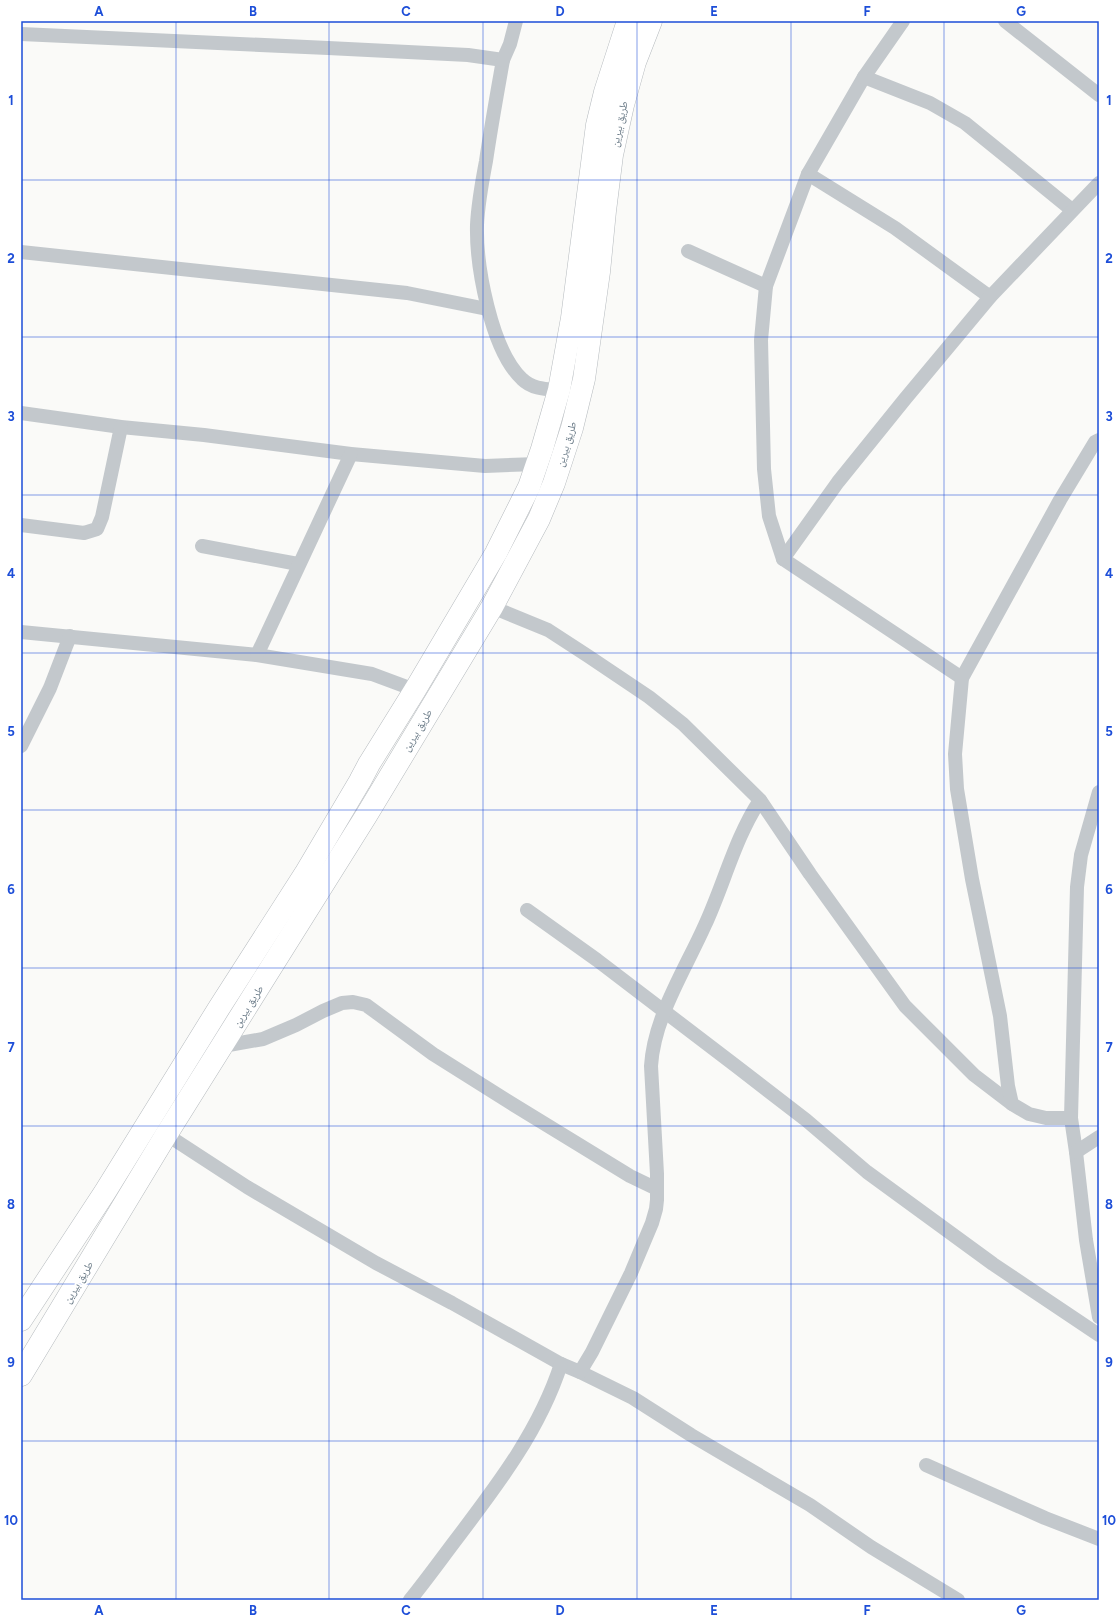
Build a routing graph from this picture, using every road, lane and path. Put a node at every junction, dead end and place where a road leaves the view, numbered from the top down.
1 (516, 21) edge
2 (628, 21) edge
3 (651, 21) edge
4 (903, 21) edge
5 (1005, 21) edge
6 (21, 34) edge
7 (503, 60) junction
8 (864, 77) junction
9 (1099, 95) edge
10 (808, 174) junction
11 (1099, 183) edge
12 (1072, 210) junction
13 (688, 251) dead end
14 (21, 252) edge
15 (766, 286) junction
16 (990, 297) junction
17 (487, 309) junction
18 (559, 390) junction
19 (21, 413) edge
20 (121, 427) junction
21 (1099, 440) edge
22 (351, 454) junction
23 (537, 464) junction
24 (21, 525) edge
25 (202, 546) dead end
26 (783, 559) junction
27 (298, 564) junction
28 (492, 607) junction
29 (21, 632) edge
30 (70, 636) junction
31 (257, 655) junction
32 (962, 678) junction
33 (415, 690) junction
34 (21, 746) edge
35 (1099, 792) edge
36 (760, 800) junction
37 (347, 804) junction
38 (366, 816) junction
39 (527, 910) dead end
40 (665, 1012) junction
41 (223, 1046) junction
42 (1012, 1104) junction
43 (1071, 1118) junction
44 (149, 1123) junction
45 (166, 1135) junction
46 (1099, 1137) edge
47 (1076, 1152) junction
48 (657, 1188) junction
49 (1099, 1317) edge
50 (21, 1320) edge
51 (1099, 1335) edge
52 (561, 1364) junction
53 (580, 1372) junction
54 (21, 1375) edge
55 (926, 1465) dead end
56 (1099, 1539) edge
57 (410, 1600) edge
58 (958, 1600) edge

1 - 7 street
2 - 18 main road, طريق بيرين
3 - 28 main road, طريق بيرين
4 - 8 street
5 - 9 street
6 - 7 street
7 - 17 street
8 - 10 street
8 - 12 street
10 - 15 street
10 - 16 street
11 - 12 street
12 - 16 street
13 - 15 street
14 - 17 street
15 - 26 street
16 - 26 street
17 - 18 street
18 - 23 main road, طريق بيرين
19 - 20 street
20 - 22 street
20 - 24 street
21 - 32 street
22 - 23 street
22 - 27 street
23 - 33 main road, طريق بيرين
25 - 27 street
26 - 32 street
27 - 31 street
28 - 36 street
28 - 38 main road, طريق بيرين
29 - 30 street
30 - 31 street
30 - 34 street
31 - 33 street
32 - 42 street
33 - 37 main road, طريق بيرين
35 - 43 street
36 - 40 street
36 - 42 street
37 - 38 main road
37 - 44 main road, طريق بيرين
38 - 41 main road, طريق بيرين
39 - 40 street
40 - 48 street
40 - 51 street
41 - 45 main road, طريق بيرين
41 - 48 street
42 - 43 street
43 - 47 street
44 - 45 street
44 - 50 main road, طريق بيرين
45 - 52 street
45 - 54 main road, طريق بيرين
46 - 47 street
47 - 49 street
48 - 53 street
52 - 53 street
52 - 57 street
53 - 58 street
55 - 56 street

